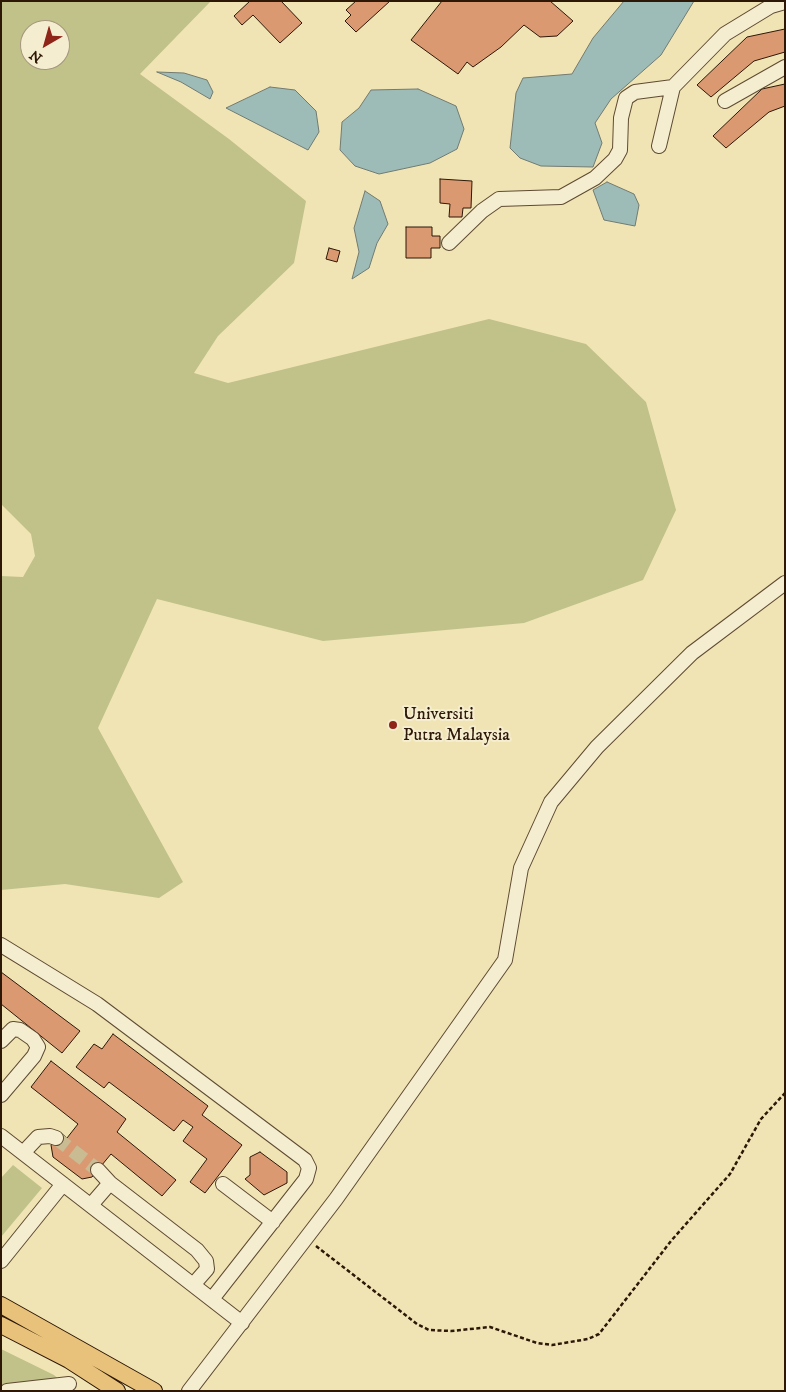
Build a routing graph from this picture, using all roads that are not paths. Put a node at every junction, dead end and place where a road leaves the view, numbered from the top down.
1 (785, 2) edge
2 (768, 4) edge
3 (785, 67) edge
4 (673, 87) junction
5 (725, 102) dead end
6 (659, 146) dead end
7 (449, 243) dead end
8 (785, 583) edge
9 (1, 945) edge
10 (1, 1041) edge
11 (1, 1095) edge
12 (1, 1136) edge
13 (56, 1138) dead end
14 (23, 1153) junction
15 (98, 1170) tunnel mouth
16 (110, 1183) junction
17 (62, 1184) junction
18 (223, 1184) dead end
19 (91, 1205) junction
20 (273, 1222) junction
21 (1, 1261) edge
22 (193, 1285) junction
23 (212, 1299) junction
24 (1, 1305) edge
25 (242, 1323) junction
26 (1, 1325) edge
27 (70, 1384) dead end
28 (7, 1391) edge
29 (117, 1391) edge
30 (154, 1391) edge
31 (189, 1391) edge

1 - 2 street
2 - 4 street
3 - 5 street
4 - 6 street
4 - 7 street
8 - 25 street
9 - 20 street
10 - 11 street
12 - 14 street
13 - 14 street
14 - 17 street
15 - 16 street
16 - 19 street
16 - 22 street
17 - 19 street
17 - 21 street
18 - 20 street
19 - 22 street
20 - 23 street
22 - 23 street
23 - 25 street
24 - 30 main road
25 - 31 street
26 - 29 main road
27 - 28 street

